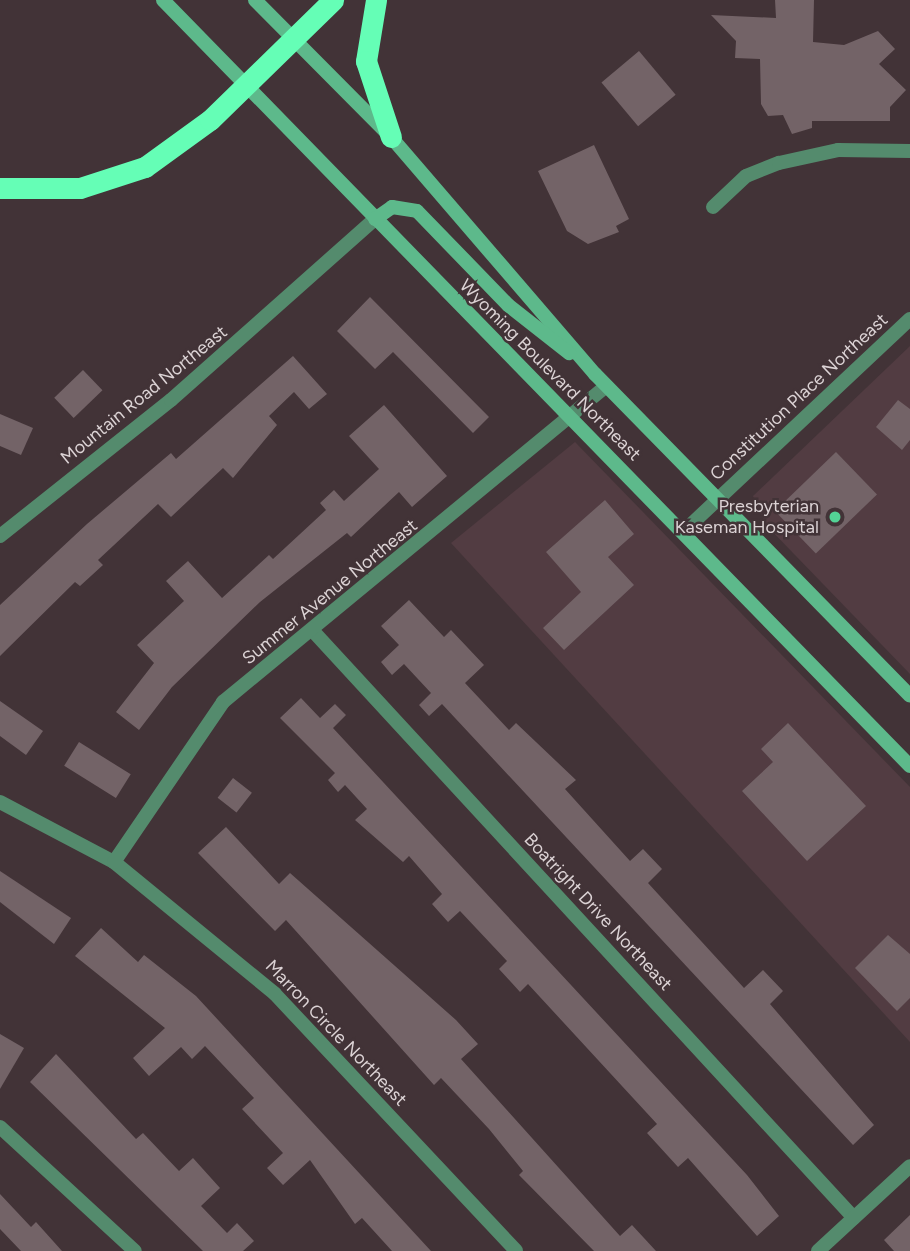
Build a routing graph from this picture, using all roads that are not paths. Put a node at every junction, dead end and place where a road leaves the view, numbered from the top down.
1 (163, 0) edge
2 (255, 0) edge
3 (333, 0) edge
4 (376, 0) edge
5 (291, 38) junction
6 (243, 87) junction
7 (391, 137) junction
8 (910, 150) edge
9 (0, 188) edge
10 (713, 207) dead end
11 (375, 219) junction
12 (910, 319) edge
13 (594, 374) junction
14 (607, 386) junction
15 (570, 420) junction
16 (721, 497) junction
17 (0, 515) edge
18 (5, 532) edge
19 (683, 532) junction
20 (313, 631) junction
21 (910, 696) edge
22 (910, 766) edge
23 (0, 802) edge
24 (114, 862) junction
25 (0, 1128) edge
26 (910, 1166) edge
27 (855, 1218) junction
28 (822, 1250) edge
29 (135, 1251) edge
30 (516, 1251) edge

1 - 6 main road, Wyoming Boulevard Northeast
2 - 5 main road, Wyoming Boulevard Northeast
3 - 5 highway
4 - 7 highway
5 - 6 highway
5 - 7 main road, Wyoming Boulevard Northeast
6 - 9 highway
6 - 11 main road, Wyoming Boulevard Northeast
7 - 13 main road, Wyoming Boulevard Northeast
8 - 10 street
11 - 13 main road
11 - 15 main road, Wyoming Boulevard Northeast
11 - 18 street, Mountain Road Northeast
12 - 16 street, Constitution Place Northeast
13 - 14 main road, Wyoming Boulevard Northeast
14 - 15 street, Summer Avenue Northeast
14 - 16 main road, Wyoming Boulevard Northeast
15 - 19 main road, Wyoming Boulevard Northeast
15 - 20 street, Summer Avenue Northeast
16 - 19 street, Constitution Place Northeast
16 - 21 main road, Wyoming Boulevard Northeast
17 - 18 street
19 - 22 main road, Wyoming Boulevard Northeast
20 - 24 street, Summer Avenue Northeast
20 - 27 street, Boatright Drive Northeast
23 - 24 street, Marron Circle Northeast
24 - 30 street, Marron Circle Northeast
25 - 29 street
26 - 27 street
27 - 28 street

